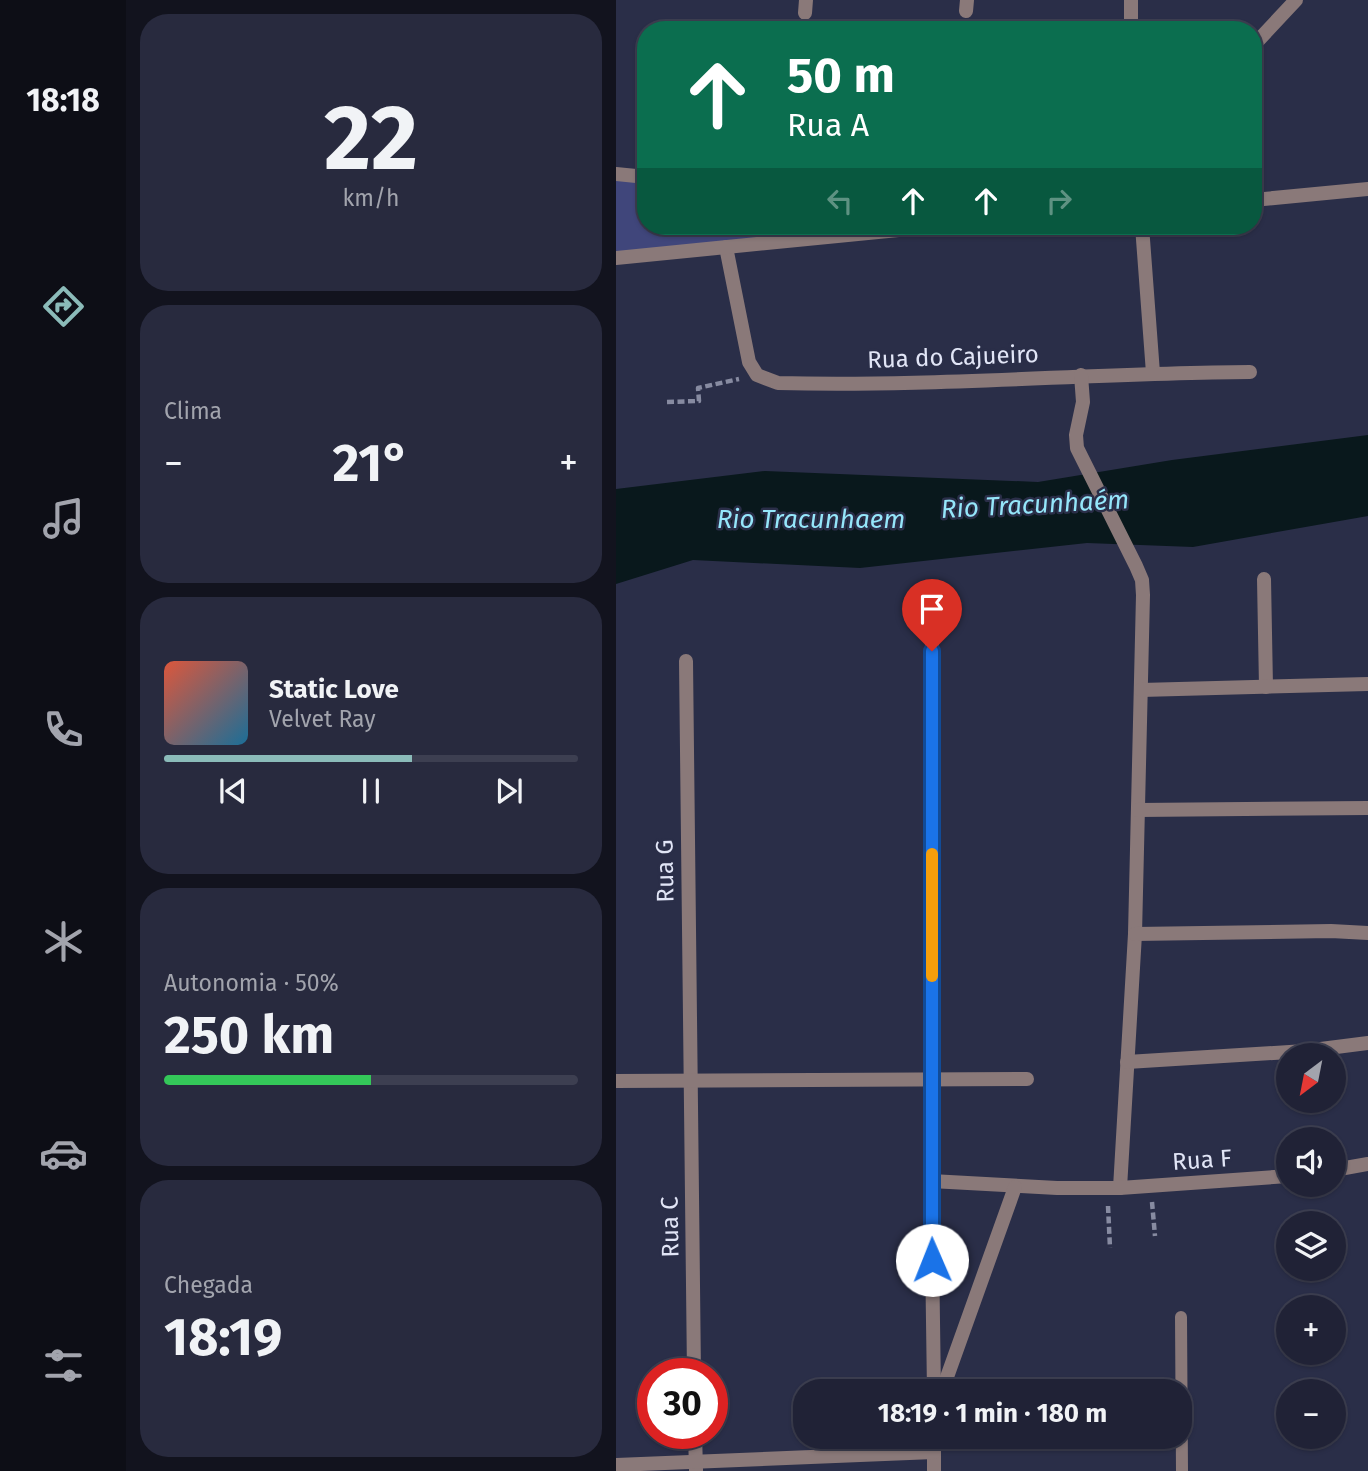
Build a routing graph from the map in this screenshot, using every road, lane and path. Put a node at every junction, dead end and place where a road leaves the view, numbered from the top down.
1 (1131, 0) edge
2 (1296, 0) edge
3 (1131, 21) edge
4 (1262, 36) edge
5 (616, 174) edge
6 (637, 176) edge
7 (1368, 189) edge
8 (1262, 199) edge
9 (784, 235) edge
10 (841, 235) edge
11 (1143, 235) edge
12 (786, 240) junction
13 (726, 247) junction
14 (616, 258) edge
15 (1250, 372) dead end
16 (1153, 373) junction
17 (757, 375) junction
18 (1081, 375) junction
19 (667, 402) dead end
20 (1264, 579) dead end
21 (932, 625) dead end
22 (686, 661) dead end
23 (1368, 684) edge
24 (1266, 687) junction
25 (1141, 690) junction
26 (1368, 807) edge
27 (1138, 810) junction
28 (1368, 933) edge
29 (1135, 934) junction
30 (1368, 1042) edge
31 (1127, 1062) junction
32 (1027, 1079) dead end
33 (691, 1080) junction
34 (932, 1080) junction
35 (616, 1081) edge
36 (1368, 1164) edge
37 (1346, 1168) edge
38 (1276, 1177) edge
39 (931, 1181) junction
40 (1015, 1186) junction
41 (1151, 1186) junction
42 (1120, 1188) junction
43 (1155, 1236) dead end
44 (1110, 1248) dead end
45 (1181, 1317) dead end
46 (694, 1358) edge
47 (934, 1379) edge
48 (946, 1379) edge
49 (695, 1449) edge
50 (882, 1449) edge
51 (934, 1449) edge
52 (616, 1465) edge
53 (696, 1467) edge
54 (934, 1471) edge
55 (1182, 1471) edge

1 - 3 street
2 - 4 street
5 - 6 street
7 - 8 street
9 - 12 street
10 - 12 street
11 - 16 street
12 - 13 street
13 - 14 street
13 - 17 street
15 - 16 street, Rua do Cajueiro
16 - 18 street, Rua do Cajueiro
17 - 18 street, Rua do Cajueiro
17 - 19 path
18 - 25 street
20 - 24 street
21 - 34 street
22 - 33 street, Rua G
23 - 24 street
24 - 25 street
25 - 27 street
26 - 27 street
27 - 29 street
28 - 29 street
29 - 31 street
30 - 31 street
31 - 42 street
32 - 34 street
33 - 34 street
33 - 35 street
33 - 46 street, Rua C
34 - 39 street
36 - 37 street
38 - 41 street, Rua F
39 - 40 street, Rua F
39 - 47 street
40 - 42 street, Rua F
40 - 48 street
41 - 42 street, Rua F
41 - 43 path
42 - 44 path
45 - 55 lane
49 - 53 street
50 - 53 street
51 - 54 street
52 - 53 street

